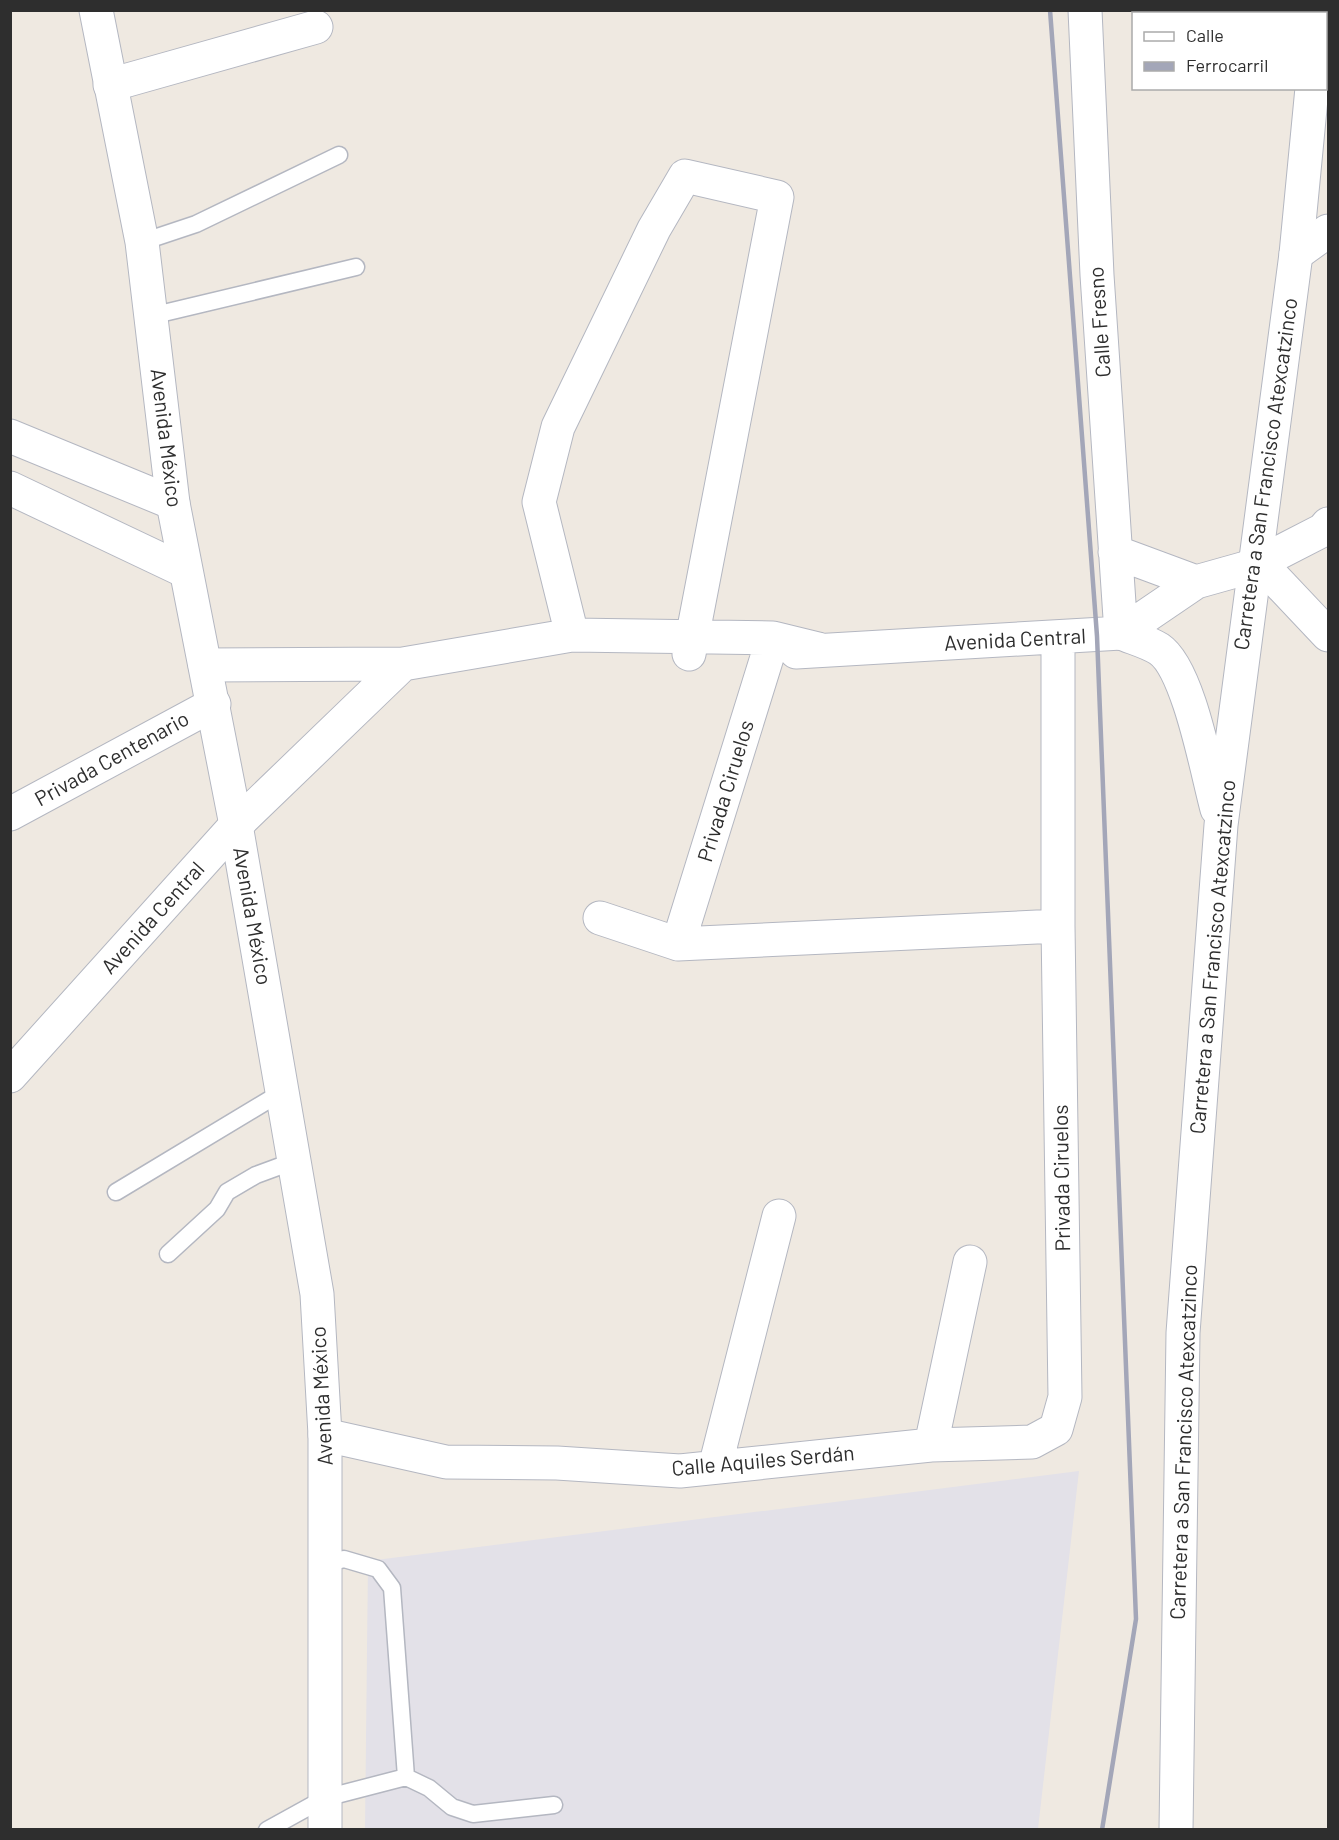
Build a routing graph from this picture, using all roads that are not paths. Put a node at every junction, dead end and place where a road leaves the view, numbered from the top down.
1 (96, 10) edge
2 (1085, 10) edge
3 (316, 27) dead end
4 (110, 86) junction
5 (1312, 90) edge
6 (339, 155) dead end
7 (1329, 231) edge
8 (142, 242) junction
9 (1296, 254) junction
10 (356, 267) dead end
11 (151, 316) junction
12 (10, 436) edge
13 (16, 499) edge
14 (173, 503) junction
15 (1329, 524) edge
16 (1115, 552) junction
17 (1257, 565) junction
18 (185, 571) junction
19 (1196, 582) junction
20 (1120, 633) junction
21 (572, 635) junction
22 (1329, 635) edge
23 (1058, 639) junction
24 (691, 645) junction
25 (771, 647) junction
26 (504, 648) junction
27 (403, 664) junction
28 (205, 665) junction
29 (214, 704) junction
30 (10, 814) edge
31 (236, 825) junction
32 (1221, 825) junction
33 (600, 918) dead end
34 (1058, 926) junction
35 (678, 944) junction
36 (10, 1076) edge
37 (282, 1092) junction
38 (294, 1161) junction
39 (116, 1192) dead end
40 (779, 1216) dead end
41 (168, 1254) dead end
42 (970, 1262) dead end
43 (1056, 1429) joint
44 (325, 1435) junction
45 (931, 1445) junction
46 (714, 1467) junction
47 (325, 1564) junction
48 (406, 1777) junction
49 (554, 1805) dead end
50 (325, 1814) edge
51 (267, 1830) edge
52 (1176, 1830) edge

1 - 4 street, Avenida México
2 - 16 street, Calle Fresno
3 - 4 street
4 - 8 street, Avenida México
5 - 9 street, Carretera a San Francisco Atexcatzinco
6 - 8 lane
7 - 9 street
8 - 11 street, Avenida México
9 - 17 street, Carretera a San Francisco Atexcatzinco
10 - 11 lane
11 - 14 street, Avenida México
12 - 14 street
13 - 18 street
14 - 18 street, Avenida México
15 - 17 street, Avenida Central
16 - 19 street
16 - 20 street, Calle Fresno
17 - 19 street, Avenida Central
17 - 22 street
17 - 32 street, Carretera a San Francisco Atexcatzinco
18 - 28 street, Avenida México
19 - 20 street, Avenida Central
20 - 23 street, Avenida Central
20 - 32 street
21 - 24 street, Avenida Central
21 - 24 street
21 - 26 street, Avenida Central
23 - 25 street, Avenida Central
23 - 34 street, Privada Ciruelos
24 - 25 street, Avenida Central
24 - 26 street, Avenida Central
25 - 35 street, Privada Ciruelos
26 - 27 street, Avenida Central
27 - 28 street, Avenida Central
27 - 31 street, Avenida Central
28 - 29 street, Avenida México
29 - 30 street, Privada Centenario
29 - 31 street, Avenida México
31 - 36 street, Avenida Central
31 - 37 street, Avenida México
32 - 52 street, Carretera a San Francisco Atexcatzinco
33 - 35 street
34 - 35 street
34 - 43 street, Privada Ciruelos
37 - 38 street, Avenida México
37 - 39 lane
38 - 41 lane
38 - 44 street, Avenida México
40 - 46 street
42 - 45 street
43 - 45 street, Calle Aquiles Serdán
44 - 46 street, Calle Aquiles Serdán
44 - 47 street, Avenida México
45 - 46 street, Calle Aquiles Serdán
47 - 48 lane
47 - 50 street, Avenida México
48 - 49 lane
48 - 50 lane
50 - 51 lane

